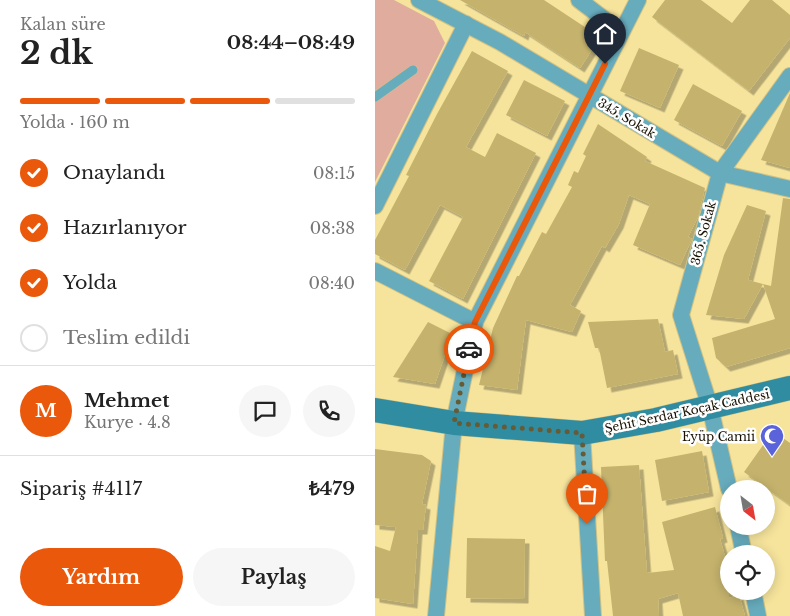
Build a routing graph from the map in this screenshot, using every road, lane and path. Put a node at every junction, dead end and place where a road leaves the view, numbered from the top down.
1 (419, 0) edge
2 (579, 0) edge
3 (638, 0) edge
4 (466, 24) junction
5 (621, 32) junction
6 (413, 70) dead end
7 (790, 76) edge
8 (588, 95) junction
9 (375, 97) edge
10 (720, 173) junction
11 (790, 189) edge
12 (375, 206) edge
13 (375, 270) edge
14 (475, 322) junction
15 (790, 388) edge
16 (710, 407) junction
17 (375, 410) edge
18 (454, 423) junction
19 (582, 433) junction
20 (727, 480) edge
21 (755, 600) edge
22 (436, 616) edge
23 (593, 616) edge
24 (759, 616) edge

1 - 4 street, 345. Sokak
2 - 5 street
3 - 5 street
4 - 8 street, 345. Sokak
4 - 12 street
5 - 8 street
6 - 9 lane
7 - 10 street, 365. Sokak
8 - 10 street, 345. Sokak
8 - 14 street
10 - 11 street, 345. Sokak
10 - 16 street, 365. Sokak
13 - 14 street
14 - 18 street
15 - 16 street, Şehit Serdar Koçak Caddesi
16 - 19 street, Şehit Serdar Koçak Caddesi
16 - 20 street, 365. Sokak
17 - 18 street, Şehit Serdar Koçak Caddesi
18 - 19 street, Şehit Serdar Koçak Caddesi
18 - 22 street
19 - 23 street
21 - 24 street

